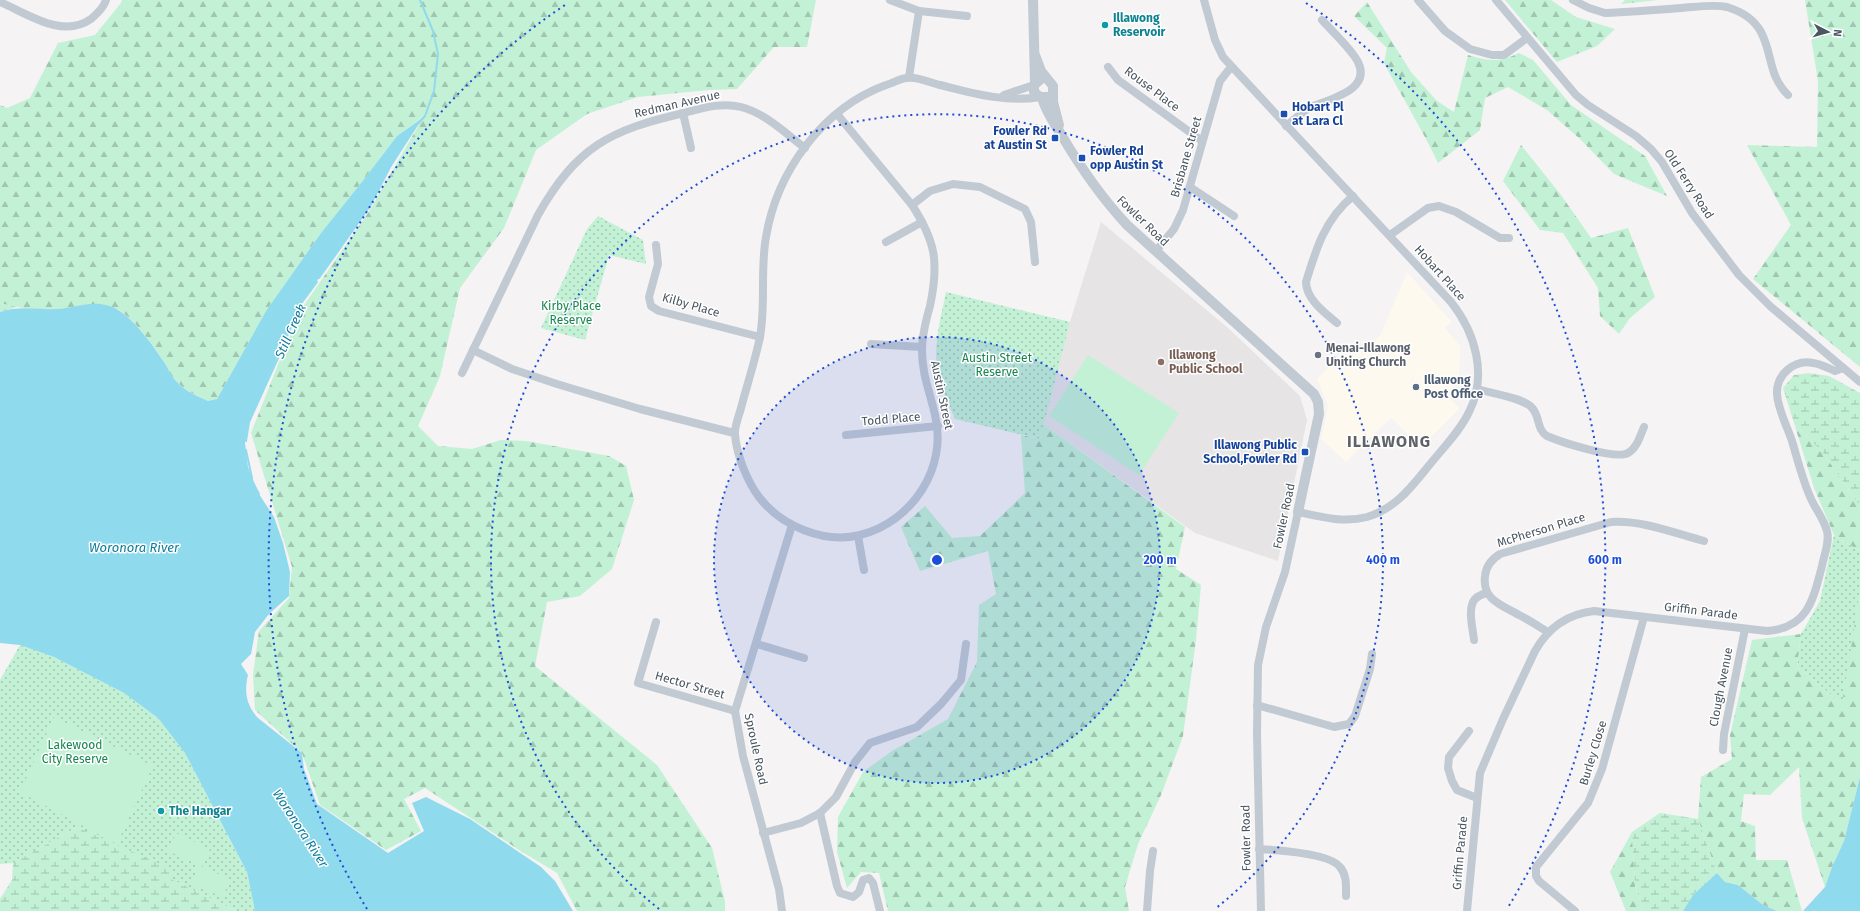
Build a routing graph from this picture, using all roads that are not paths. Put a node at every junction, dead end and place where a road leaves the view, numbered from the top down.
1 (106, 0) edge
2 (890, 0) edge
3 (1033, 0) edge
4 (1204, 0) edge
5 (1418, 0) edge
6 (1496, 0) edge
7 (1573, 0) edge
8 (0, 2) edge
9 (918, 11) junction
10 (967, 16) dead end
11 (1322, 20) dead end
12 (1526, 38) junction
13 (1035, 55) junction
14 (1108, 67) dead end
15 (1231, 67) junction
16 (909, 77) junction
17 (1048, 80) junction
18 (1035, 84) junction
19 (1052, 91) junction
20 (1788, 95) dead end
21 (999, 97) junction
22 (1041, 98) junction
23 (683, 113) junction
24 (837, 114) junction
25 (1286, 126) junction
26 (1061, 134) junction
27 (1202, 141) junction
28 (691, 148) dead end
29 (805, 148) junction
30 (1190, 187) junction
31 (1353, 196) junction
32 (912, 205) junction
33 (1234, 216) dead end
34 (922, 222) junction
35 (1390, 235) junction
36 (1509, 238) dead end
37 (886, 242) dead end
38 (656, 245) dead end
39 (1156, 251) junction
40 (1035, 262) dead end
41 (1337, 323) dead end
42 (760, 337) junction
43 (872, 344) dead end
44 (922, 347) junction
45 (473, 350) junction
46 (1843, 368) junction
47 (462, 373) dead end
48 (1860, 382) edge
49 (1477, 389) junction
50 (938, 426) junction
51 (1644, 427) dead end
52 (734, 433) junction
53 (846, 435) dead end
54 (1298, 512) junction
55 (792, 525) junction
56 (858, 536) junction
57 (1704, 541) dead end
58 (864, 570) dead end
59 (1487, 593) junction
60 (1644, 617) junction
61 (656, 622) dead end
62 (1745, 629) junction
63 (1548, 632) junction
64 (1474, 640) dead end
65 (757, 644) junction
66 (966, 644) dead end
67 (1372, 654) dead end
68 (804, 658) dead end
69 (1257, 705) junction
70 (735, 711) junction
71 (1469, 731) dead end
72 (1724, 750) dead end
73 (1477, 798) junction
74 (820, 813) junction
75 (764, 832) junction
76 (1259, 849) junction
77 (1153, 851) dead end
78 (1346, 896) dead end
79 (782, 911) edge
80 (880, 911) edge
81 (1147, 911) edge
82 (1261, 911) edge
83 (1467, 911) edge
84 (1575, 911) edge

1 - 8 street
2 - 9 street
3 - 13 street
4 - 15 street, Hobart Place
5 - 12 street
6 - 12 street, Old Ferry Road
7 - 20 street
9 - 10 street
9 - 16 street
11 - 25 street
12 - 46 street, Old Ferry Road
13 - 17 street
13 - 18 street
14 - 27 street, Rouse Place
15 - 25 street, Hobart Place
15 - 27 street, Brisbane Street
16 - 21 street
16 - 24 street, Austin Street
17 - 18 street
17 - 19 street
18 - 21 street
18 - 22 street
19 - 22 street
19 - 26 street, Fowler Road
21 - 22 street
22 - 26 street, Fowler Road
23 - 28 street
23 - 29 street, Redman Avenue
23 - 45 street, Redman Avenue
24 - 29 street, Austin Street
24 - 32 street, Austin Street
25 - 31 street, Hobart Place
26 - 39 street, Fowler Road
27 - 30 street, Brisbane Street
29 - 42 street, Austin Street
30 - 33 street
30 - 39 street, Brisbane Street
31 - 35 street, Hobart Place
31 - 41 street
32 - 34 street, Austin Street
32 - 40 street
34 - 37 street
34 - 44 street, Austin Street
35 - 36 street
35 - 49 street, Hobart Place
38 - 42 street, Kilby Place
39 - 54 street, Fowler Road
42 - 52 street, Austin Street
43 - 44 street
44 - 50 street, Austin Street
45 - 47 street, Redman Avenue
45 - 52 street
46 - 48 street
46 - 62 street, Griffin Parade
49 - 51 street
49 - 54 street, Hobart Place
50 - 53 street, Todd Place
50 - 56 street, Austin Street
52 - 55 street, Austin Street
54 - 69 street, Fowler Road
55 - 56 street, Austin Street
55 - 65 street, Sproule Road
56 - 58 street
57 - 59 street, McPherson Place
59 - 63 street
59 - 64 street
60 - 62 street, Griffin Parade
60 - 63 street, Griffin Parade
60 - 84 street, Burley Close
61 - 70 street, Hector Street
62 - 72 street, Clough Avenue
63 - 73 street, Griffin Parade
65 - 68 street
65 - 70 street, Sproule Road
66 - 74 street
67 - 69 street
69 - 76 street, Fowler Road
70 - 75 street, Sproule Road
71 - 73 street
73 - 83 street, Griffin Parade
74 - 75 street
74 - 80 street
75 - 79 street, Sproule Road
76 - 78 street
76 - 82 street, Fowler Road
77 - 81 street

